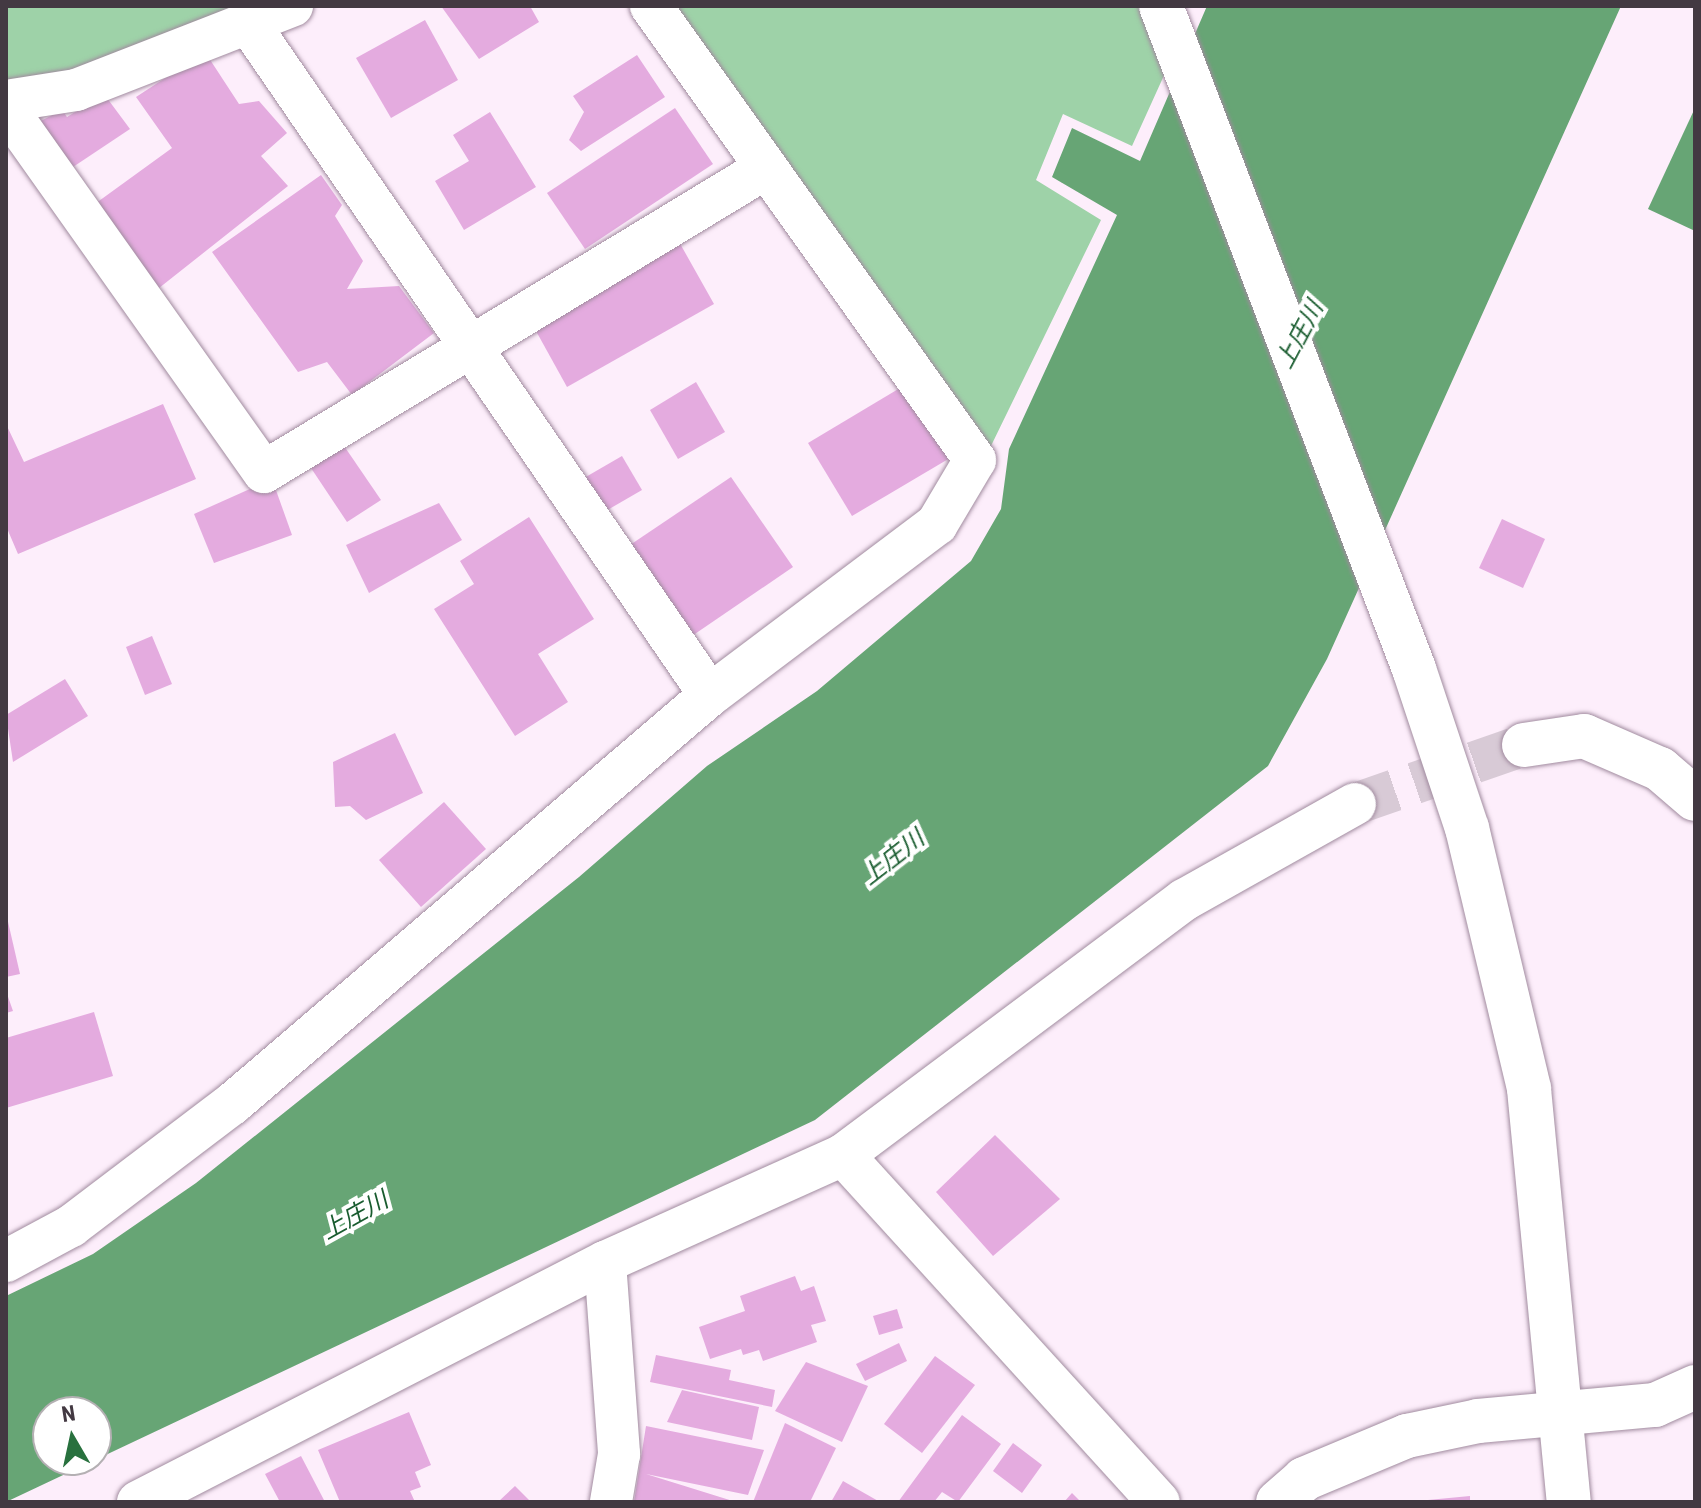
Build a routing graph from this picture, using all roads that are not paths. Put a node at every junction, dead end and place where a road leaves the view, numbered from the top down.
1 (292, 6) edge
2 (651, 6) edge
3 (1161, 6) edge
4 (251, 27) junction
5 (6, 101) edge
6 (6, 108) edge
7 (766, 168) junction
8 (473, 349) junction
9 (710, 695) junction
10 (1524, 745) tunnel mouth
11 (1695, 799) edge
12 (1355, 804) tunnel mouth
13 (843, 1155) junction
14 (6, 1261) edge
15 (605, 1262) junction
16 (1695, 1387) edge
17 (1560, 1416) junction
18 (138, 1502) edge
19 (611, 1502) edge
20 (1159, 1502) edge
21 (1278, 1502) edge
22 (1569, 1502) edge

1 - 4 street
2 - 7 street
3 - 17 street
4 - 5 street
4 - 8 street
6 - 8 street
7 - 8 street
7 - 9 street
8 - 9 street
9 - 14 street
10 - 11 street
12 - 13 street
13 - 15 street
13 - 20 street
15 - 18 street
15 - 19 street
16 - 17 street
17 - 21 street
17 - 22 street

